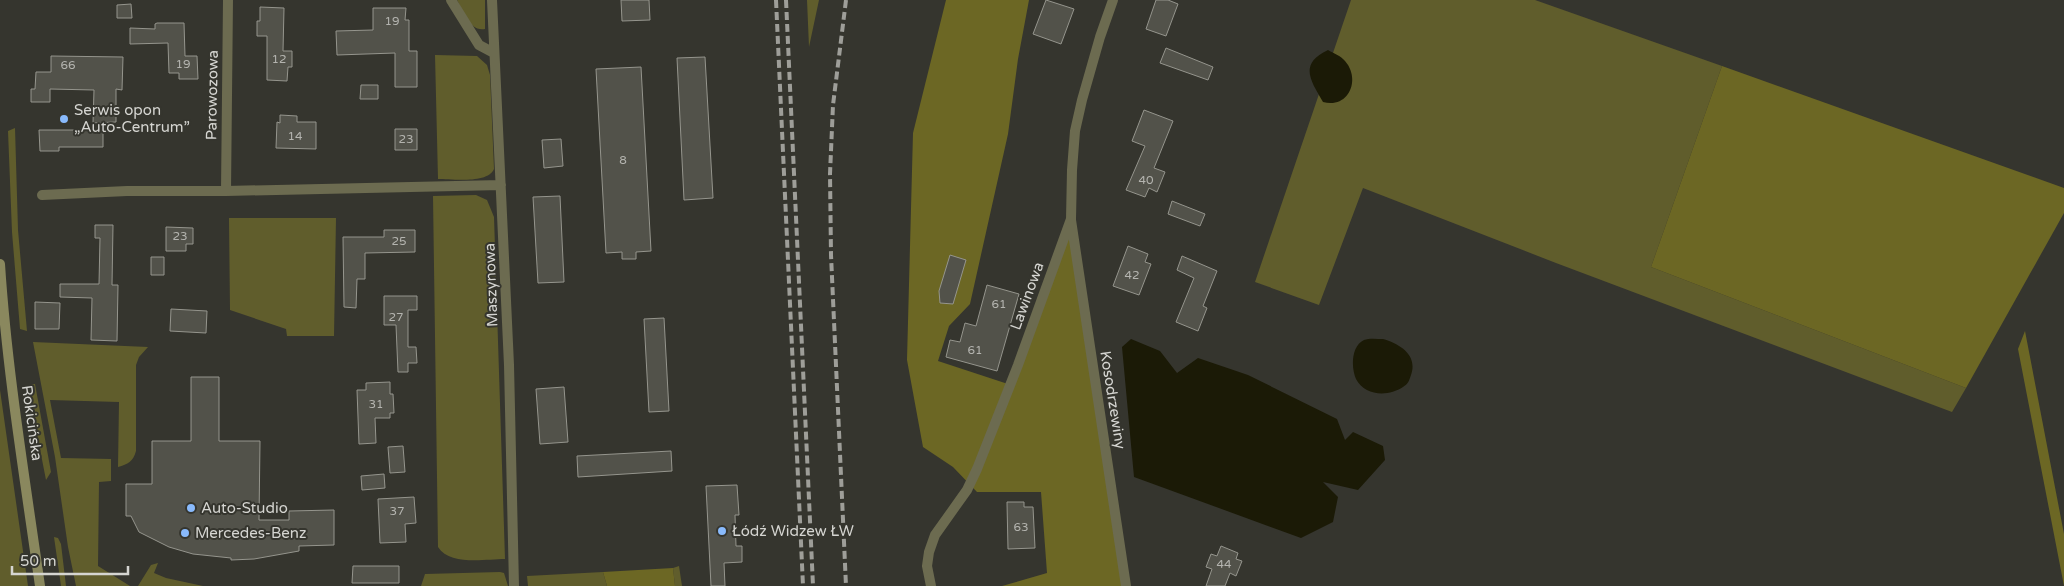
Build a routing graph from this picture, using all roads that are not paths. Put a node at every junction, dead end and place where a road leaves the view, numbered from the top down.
1 (228, 0) edge
2 (451, 0) edge
3 (492, 0) edge
4 (1113, 0) edge
5 (494, 52) junction
6 (501, 185) junction
7 (226, 191) junction
8 (42, 195) dead end
9 (1071, 219) junction
10 (0, 264) edge
11 (40, 586) edge
12 (514, 586) edge
13 (932, 586) edge
14 (1126, 586) edge

1 - 7 street, Parowozowa
2 - 5 street
3 - 5 street, Maszynowa
4 - 9 street, Lawinowa
5 - 6 street, Maszynowa
6 - 7 street
6 - 12 street, Maszynowa
7 - 8 street
9 - 13 street, Lawinowa
9 - 14 street, Kosodrzewiny
10 - 11 main road, Rokicińska

